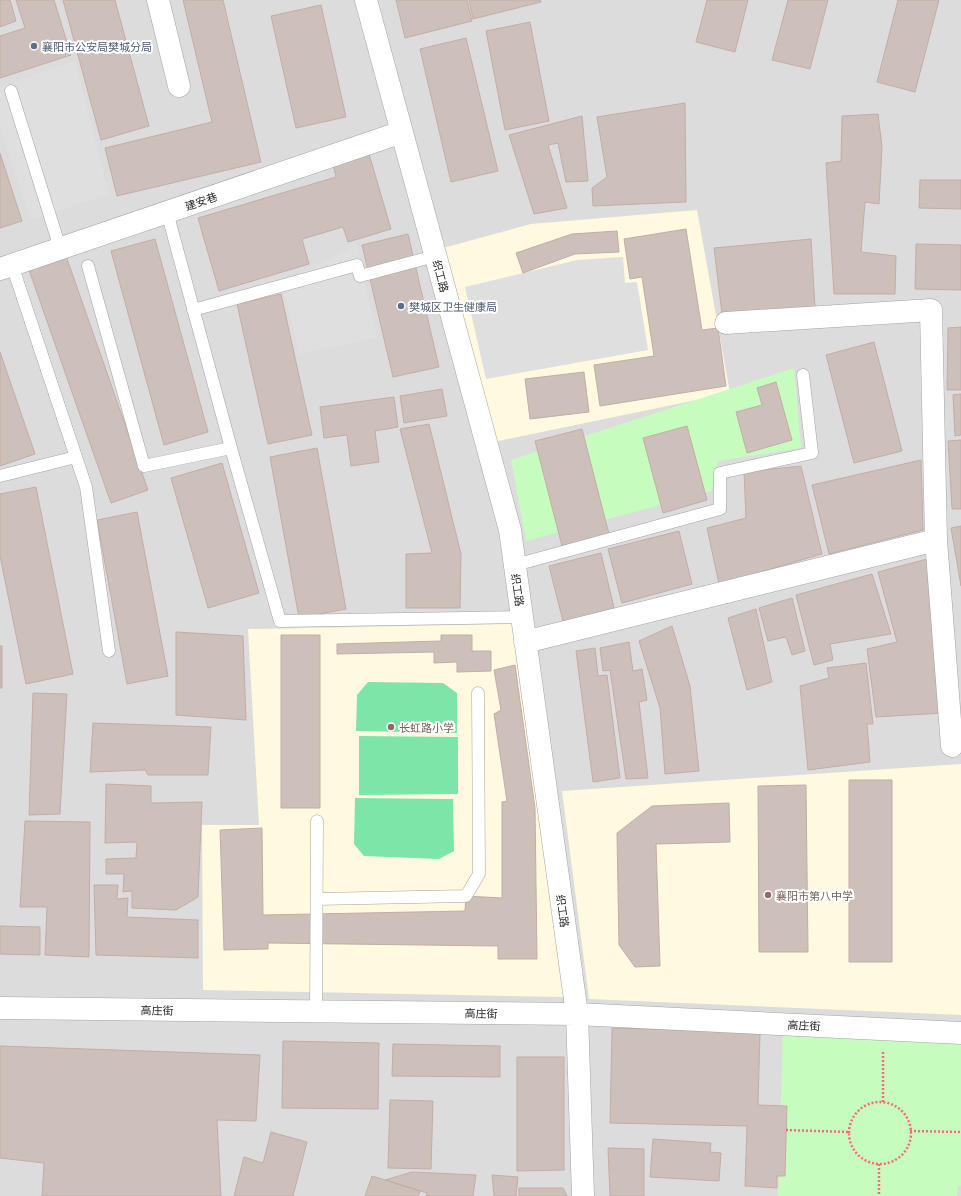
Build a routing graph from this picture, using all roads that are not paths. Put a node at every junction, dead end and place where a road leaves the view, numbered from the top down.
1 (158, 0) edge
2 (366, 0) edge
3 (179, 86) dead end
4 (11, 91) dead end
5 (402, 132) junction
6 (167, 212) junction
7 (60, 248) junction
8 (436, 256) junction
9 (88, 266) dead end
10 (6, 267) edge
11 (193, 310) junction
12 (726, 323) dead end
13 (803, 376) dead end
14 (231, 448) junction
15 (76, 457) junction
16 (0, 476) edge
17 (936, 540) junction
18 (515, 565) junction
19 (522, 617) junction
20 (525, 642) junction
21 (109, 651) dead end
22 (478, 693) dead end
23 (952, 746) dead end
24 (317, 822) dead end
25 (317, 898) junction
26 (0, 1008) edge
27 (316, 1012) junction
28 (577, 1014) junction
29 (961, 1033) edge
30 (584, 1196) edge

1 - 3 street
2 - 5 street, 织工路
4 - 7 lane
5 - 6 street, 建安巷
5 - 8 street, 织工路
6 - 7 street, 建安巷
6 - 11 lane
7 - 10 street, 建安巷
8 - 11 lane
8 - 18 street, 织工路
9 - 14 lane
10 - 15 lane
11 - 14 lane
12 - 17 street
13 - 18 lane
14 - 19 lane
15 - 16 lane
15 - 21 lane
17 - 20 street
17 - 23 street
18 - 19 street, 织工路
19 - 20 street, 织工路
20 - 28 street, 织工路
22 - 25 lane
24 - 25 lane
25 - 27 lane
26 - 27 street, 高庄街
27 - 28 street, 高庄街
28 - 29 street, 高庄街
28 - 30 street, 织工路

